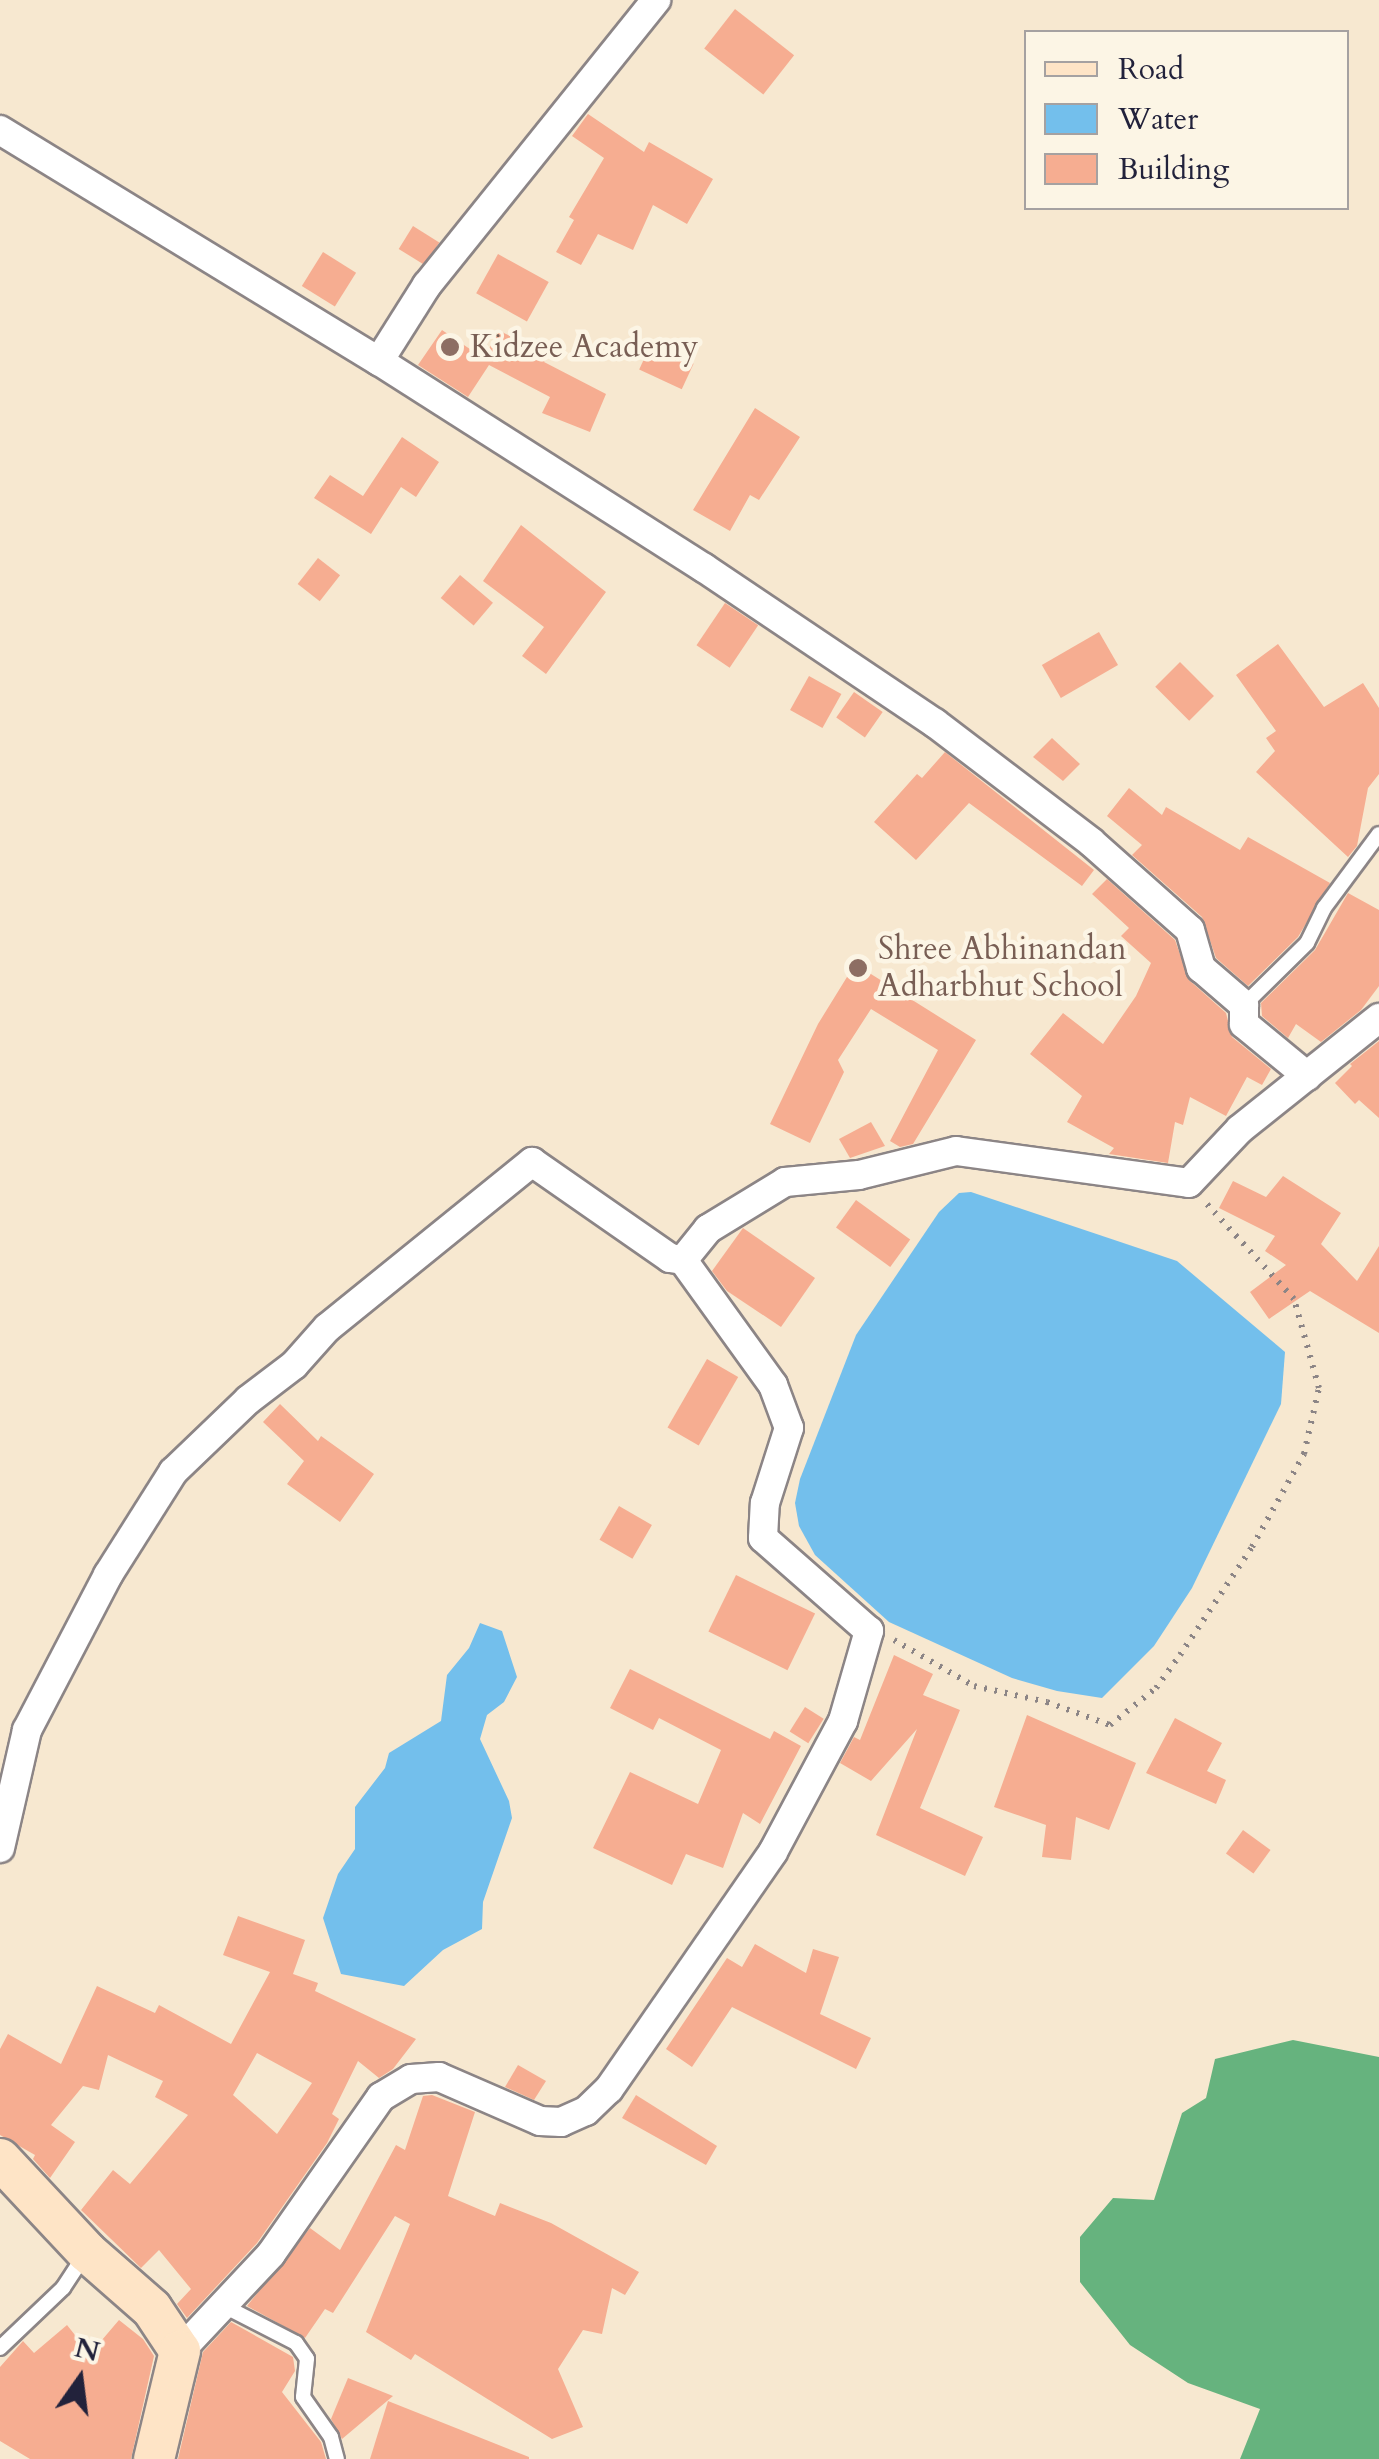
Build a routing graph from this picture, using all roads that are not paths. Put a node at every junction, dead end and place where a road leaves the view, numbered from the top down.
1 (656, 0) edge
2 (0, 130) edge
3 (379, 362) junction
4 (1379, 834) edge
5 (1244, 1004) junction
6 (1379, 1018) edge
7 (1307, 1076) junction
8 (684, 1260) junction
9 (0, 1848) edge
10 (0, 2160) edge
11 (86, 2252) junction
12 (224, 2306) junction
13 (0, 2348) edge
14 (180, 2351) junction
15 (154, 2459) edge
16 (337, 2459) edge

1 - 3 street
2 - 3 street
3 - 5 street
4 - 5 lane
5 - 7 street
6 - 7 street
7 - 8 street
8 - 9 street
8 - 12 street
10 - 11 street
11 - 13 lane
11 - 14 street
12 - 14 street
12 - 16 lane
14 - 15 street

